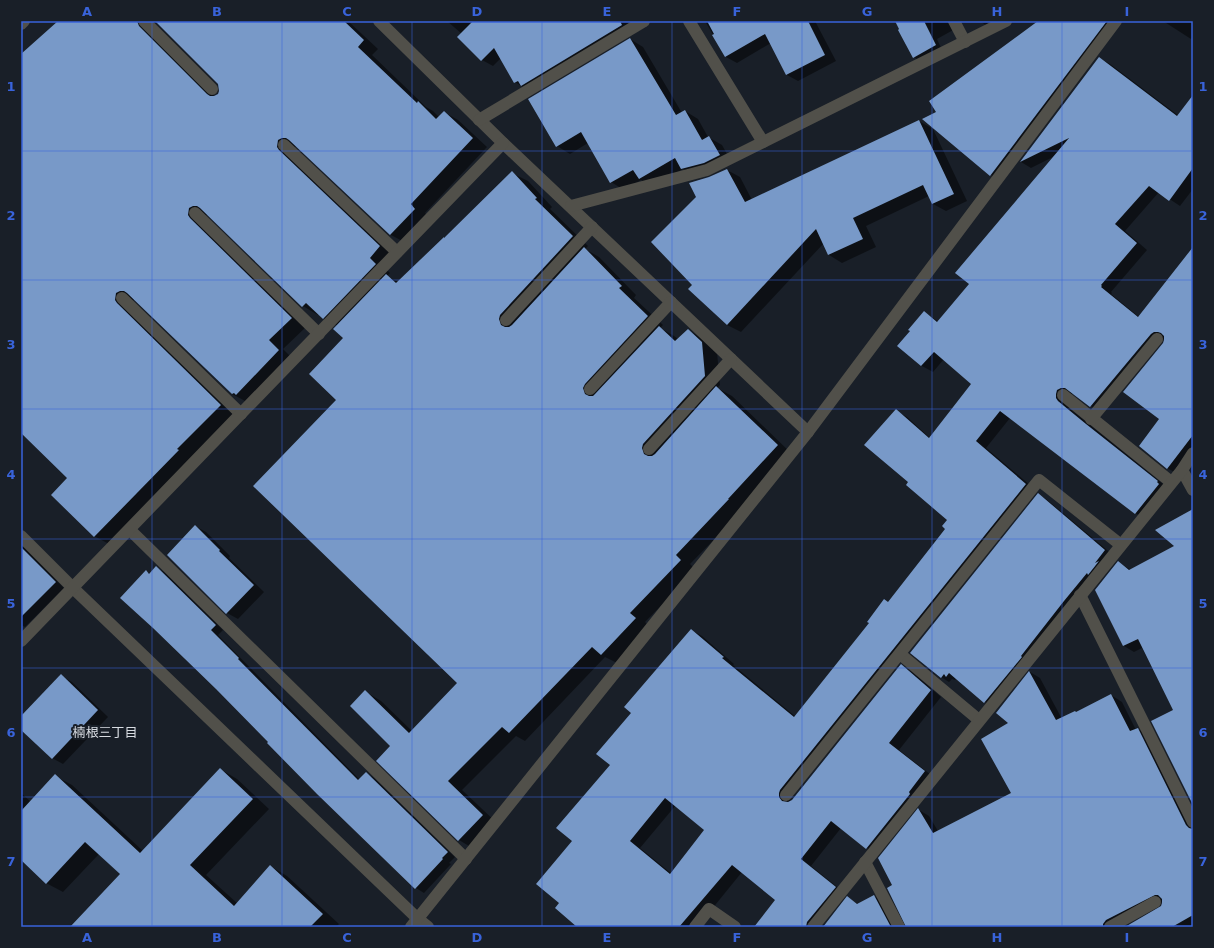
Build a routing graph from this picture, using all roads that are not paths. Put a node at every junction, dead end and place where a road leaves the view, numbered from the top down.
1 (24, 21) edge
2 (144, 21) edge
3 (379, 21) edge
4 (644, 21) edge
5 (689, 21) edge
6 (954, 21) edge
7 (1006, 21) edge
8 (1116, 21) edge
9 (21, 24) edge
10 (964, 42) junction
11 (212, 89) dead end
12 (479, 120) junction
13 (763, 142) junction
14 (503, 143) junction
15 (284, 145) dead end
16 (571, 206) junction
17 (195, 213) dead end
18 (592, 227) junction
19 (397, 252) junction
20 (122, 298) dead end
21 (671, 302) junction
22 (506, 320) dead end
23 (319, 334) junction
24 (1157, 339) dead end
25 (731, 359) junction
26 (590, 389) dead end
27 (1063, 396) dead end
28 (241, 414) junction
29 (1091, 419) junction
30 (808, 432) junction
31 (649, 449) dead end
32 (1193, 453) edge
33 (1182, 470) junction
34 (1171, 482) junction
35 (1193, 490) edge
36 (130, 530) junction
37 (21, 536) edge
38 (1121, 545) junction
39 (73, 588) junction
40 (1080, 595) junction
41 (21, 641) edge
42 (900, 654) junction
43 (980, 720) junction
44 (786, 795) dead end
45 (1193, 822) edge
46 (466, 859) junction
47 (865, 862) junction
48 (1155, 902) dead end
49 (415, 923) edge
50 (428, 927) edge
51 (695, 927) edge
52 (735, 927) edge
53 (812, 927) edge
54 (899, 927) edge
55 (1110, 927) edge

1 - 9 street
2 - 11 street
3 - 12 street
4 - 12 street
5 - 13 street
6 - 10 street
7 - 10 street
8 - 30 street
10 - 13 street
12 - 14 street
13 - 16 street
14 - 16 street
14 - 19 street
15 - 19 street
16 - 18 street
17 - 23 street
18 - 21 street
18 - 22 street
19 - 23 street
20 - 28 street
21 - 25 street
21 - 26 street
23 - 28 street
24 - 29 street
25 - 30 street
25 - 31 street
27 - 29 street
28 - 36 street
29 - 34 street
30 - 46 street
32 - 33 street
33 - 34 street
33 - 35 street
34 - 38 street
36 - 39 street
36 - 46 street
37 - 39 street
38 - 40 street
38 - 42 street
39 - 41 street
39 - 49 street
40 - 43 street
40 - 45 street
42 - 43 street
42 - 44 street
43 - 47 street
46 - 49 street
47 - 53 street
47 - 54 street
48 - 55 street
49 - 50 street
51 - 52 street

